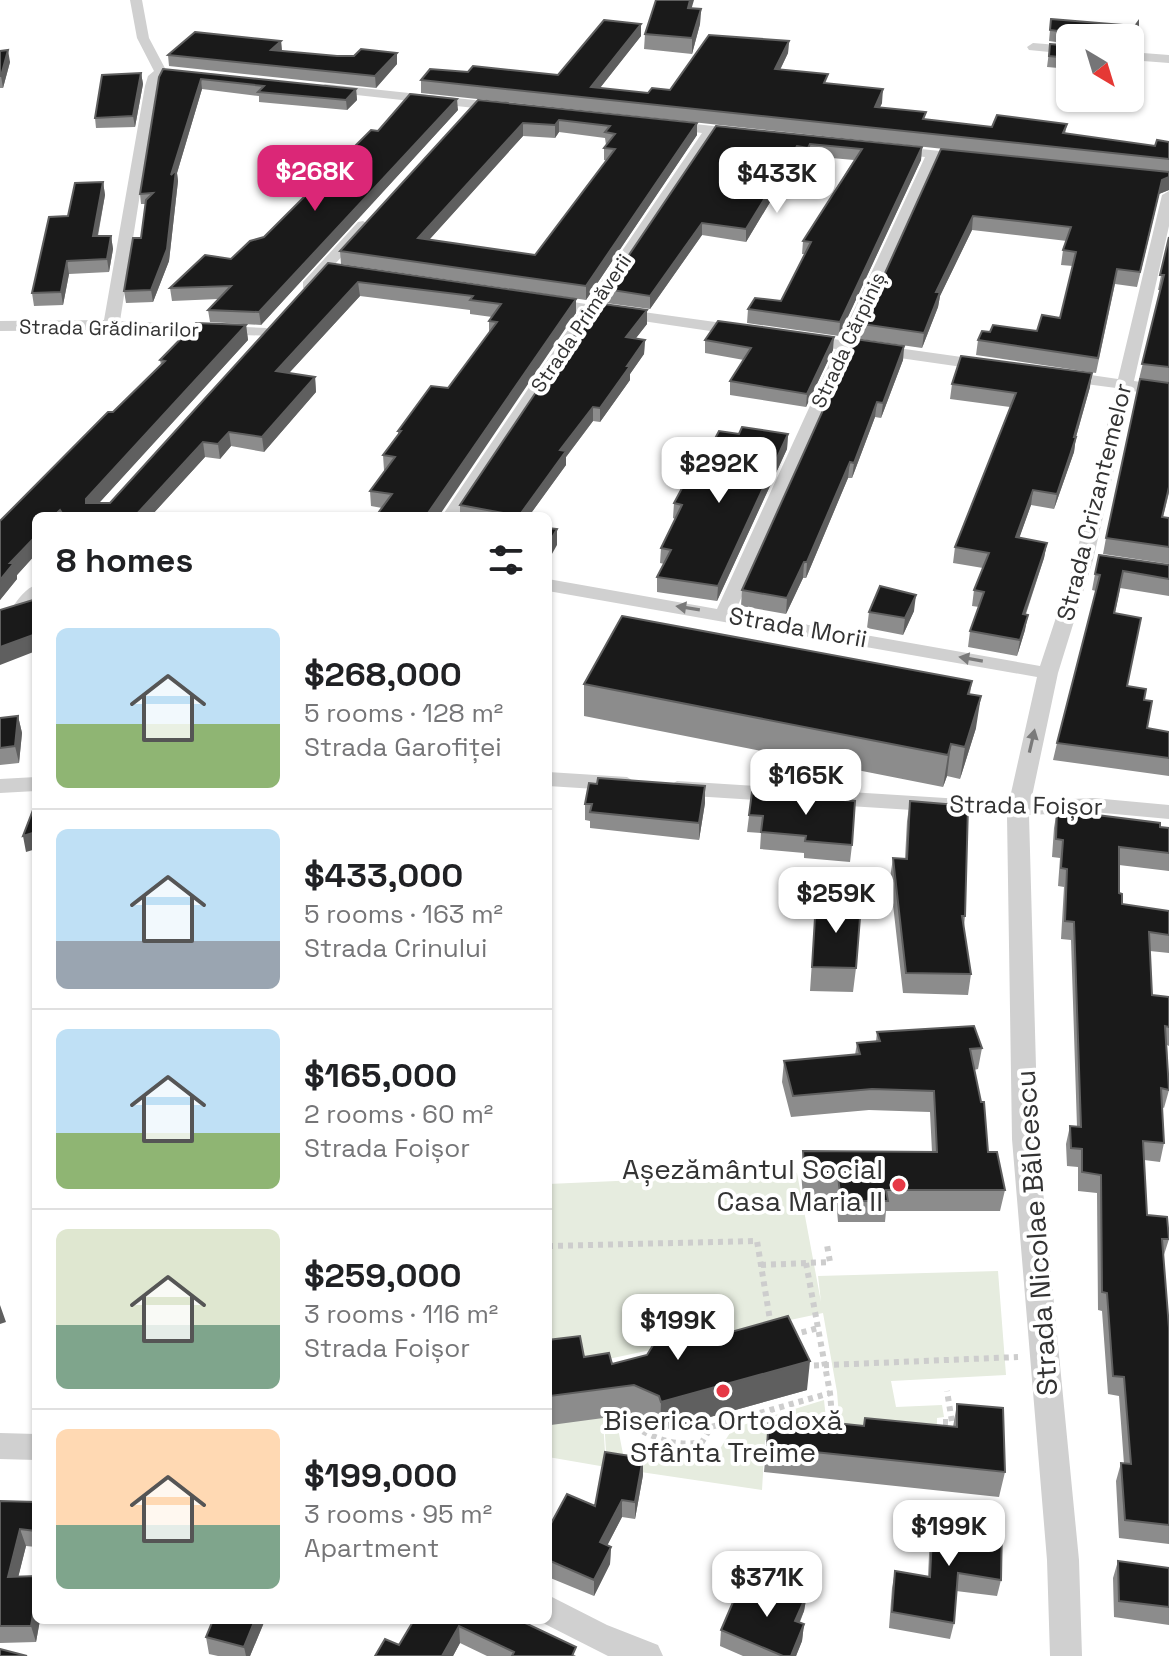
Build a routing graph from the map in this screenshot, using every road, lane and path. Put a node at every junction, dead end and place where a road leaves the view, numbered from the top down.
1 (136, 0) edge
2 (1033, 47) dead end
3 (1056, 49) edge
4 (1144, 57) edge
5 (1169, 59) edge
6 (308, 86) edge
7 (522, 109) edge
8 (648, 123) edge
9 (711, 130) junction
10 (755, 134) edge
11 (874, 148) edge
12 (933, 154) junction
13 (981, 159) edge
14 (1169, 195) edge
15 (373, 214) edge
16 (1150, 269) junction
17 (1169, 271) edge
18 (528, 300) edge
19 (294, 301) edge
20 (591, 309) junction
21 (111, 325) junction
22 (0, 326) edge
23 (265, 333) edge
24 (844, 346) junction
25 (1000, 367) edge
26 (1046, 374) edge
27 (1124, 384) junction
28 (1169, 391) edge
29 (454, 512) edge
30 (552, 586) edge
31 (29, 606) edge
32 (724, 614) junction
33 (0, 617) edge
34 (1048, 673) junction
35 (552, 779) edge
36 (32, 784) edge
37 (0, 786) edge
38 (1018, 810) junction
39 (1169, 812) edge
40 (827, 1245) dead end
41 (552, 1246) edge
42 (806, 1263) junction
43 (761, 1265) junction
44 (818, 1328) junction
45 (788, 1336) edge
46 (773, 1340) edge
47 (1045, 1356) junction
48 (825, 1365) junction
49 (796, 1366) edge
50 (947, 1391) dead end
51 (830, 1393) junction
52 (624, 1401) edge
53 (834, 1435) edge
54 (943, 1437) edge
55 (0, 1446) edge
56 (32, 1447) edge
57 (552, 1612) edge
58 (647, 1656) edge
59 (1066, 1656) edge

1 - 21 street
2 - 3 street
4 - 5 street
6 - 7 street
8 - 9 street
9 - 10 street
9 - 20 street, Strada Primăverii
11 - 12 street
12 - 13 street
12 - 24 street, Strada Cărpiniș
14 - 16 street, Strada Crizantemelor
15 - 19 street
16 - 17 street
16 - 27 street, Strada Crizantemelor
18 - 20 street
20 - 24 street
20 - 29 street, Strada Primăverii
21 - 22 street, Strada Grădinarilor
21 - 23 street, Strada Grădinarilor
24 - 25 street
24 - 32 street, Strada Cărpiniș
26 - 27 street
27 - 28 street
27 - 34 street, Strada Crizantemelor
32 -> 30 street, Strada Morii
31 - 33 street
34 -> 32 street, Strada Morii
38 -> 34 street, Strada Crizantemelor
35 - 38 street, Strada Foișor
36 - 37 street
38 - 39 street, Strada Foișor
38 - 47 street, Strada Nicolae Bălcescu
40 - 42 path
41 - 43 path
42 - 43 path
42 - 44 path
43 - 46 path
44 - 45 path
44 - 48 path
47 - 48 path
47 - 59 street, Strada Nicolae Bălcescu
48 - 49 path
48 - 51 path
50 - 54 path
51 - 52 path
51 - 53 path
55 - 56 street
57 - 58 street

